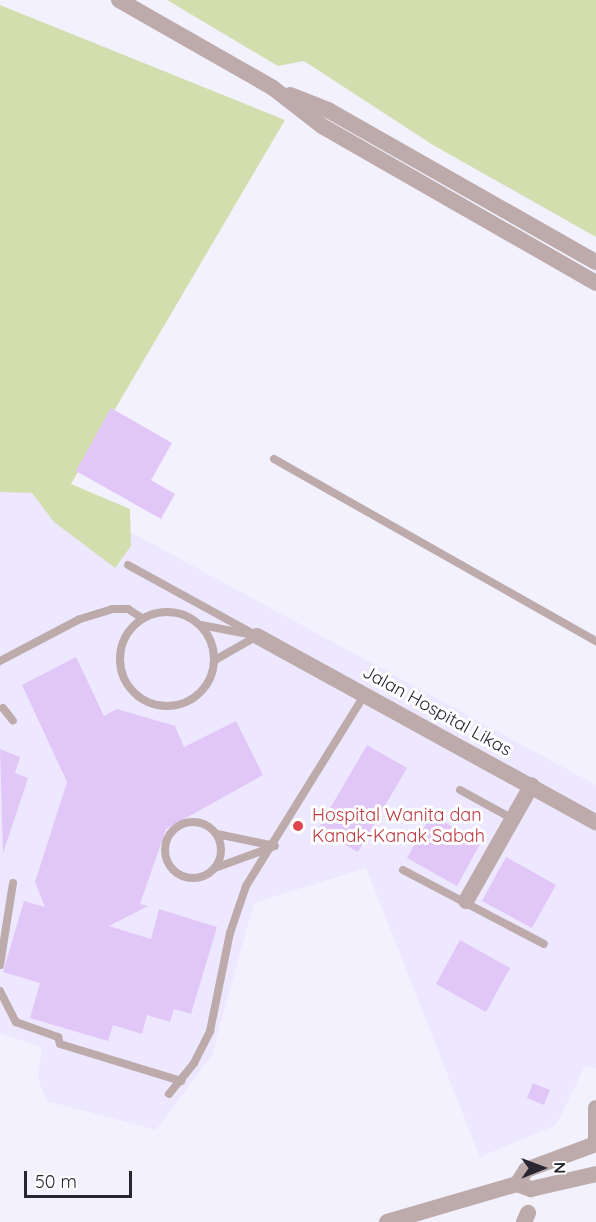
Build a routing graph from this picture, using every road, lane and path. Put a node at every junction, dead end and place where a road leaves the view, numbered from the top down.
1 (119, 0) edge
2 (273, 88) junction
3 (596, 262) edge
4 (596, 284) edge
5 (274, 459) dead end
6 (128, 565) dead end
7 (142, 618) junction
8 (201, 625) junction
9 (257, 636) junction
10 (596, 641) edge
11 (215, 660) junction
12 (0, 661) edge
13 (365, 694) junction
14 (1, 706) edge
15 (13, 721) dead end
16 (532, 785) junction
17 (460, 789) dead end
18 (513, 819) junction
19 (596, 822) edge
20 (217, 834) junction
21 (275, 846) junction
22 (215, 868) junction
23 (403, 870) dead end
24 (13, 883) dead end
25 (466, 901) junction
26 (544, 944) dead end
27 (0, 965) edge
28 (0, 991) edge
29 (181, 1081) junction
30 (169, 1094) dead end
31 (596, 1108) edge
32 (596, 1138) edge
33 (596, 1146) edge
34 (596, 1166) edge
35 (596, 1174) edge
36 (517, 1184) junction
37 (387, 1222) edge

1 - 2 street
2 - 3 street
2 - 4 street
5 - 10 lane
6 - 9 lane
7 - 8 lane
7 - 11 lane
7 - 12 lane
8 - 9 lane
8 - 11 lane
9 - 11 lane
9 - 13 street, Jalan Hospital Likas
13 - 16 street, Jalan Hospital Likas
13 - 21 lane
14 - 15 lane
16 - 18 street
16 - 19 street, Jalan Hospital Likas
17 - 18 lane
18 - 25 street
20 - 21 lane
20 - 22 lane
20 - 22 lane
21 - 22 lane
21 - 29 lane
23 - 25 lane
24 - 27 lane
25 - 26 lane
28 - 29 lane
29 - 30 lane
31 - 32 street
33 - 34 street
33 - 36 street
35 - 36 street
36 - 37 street

